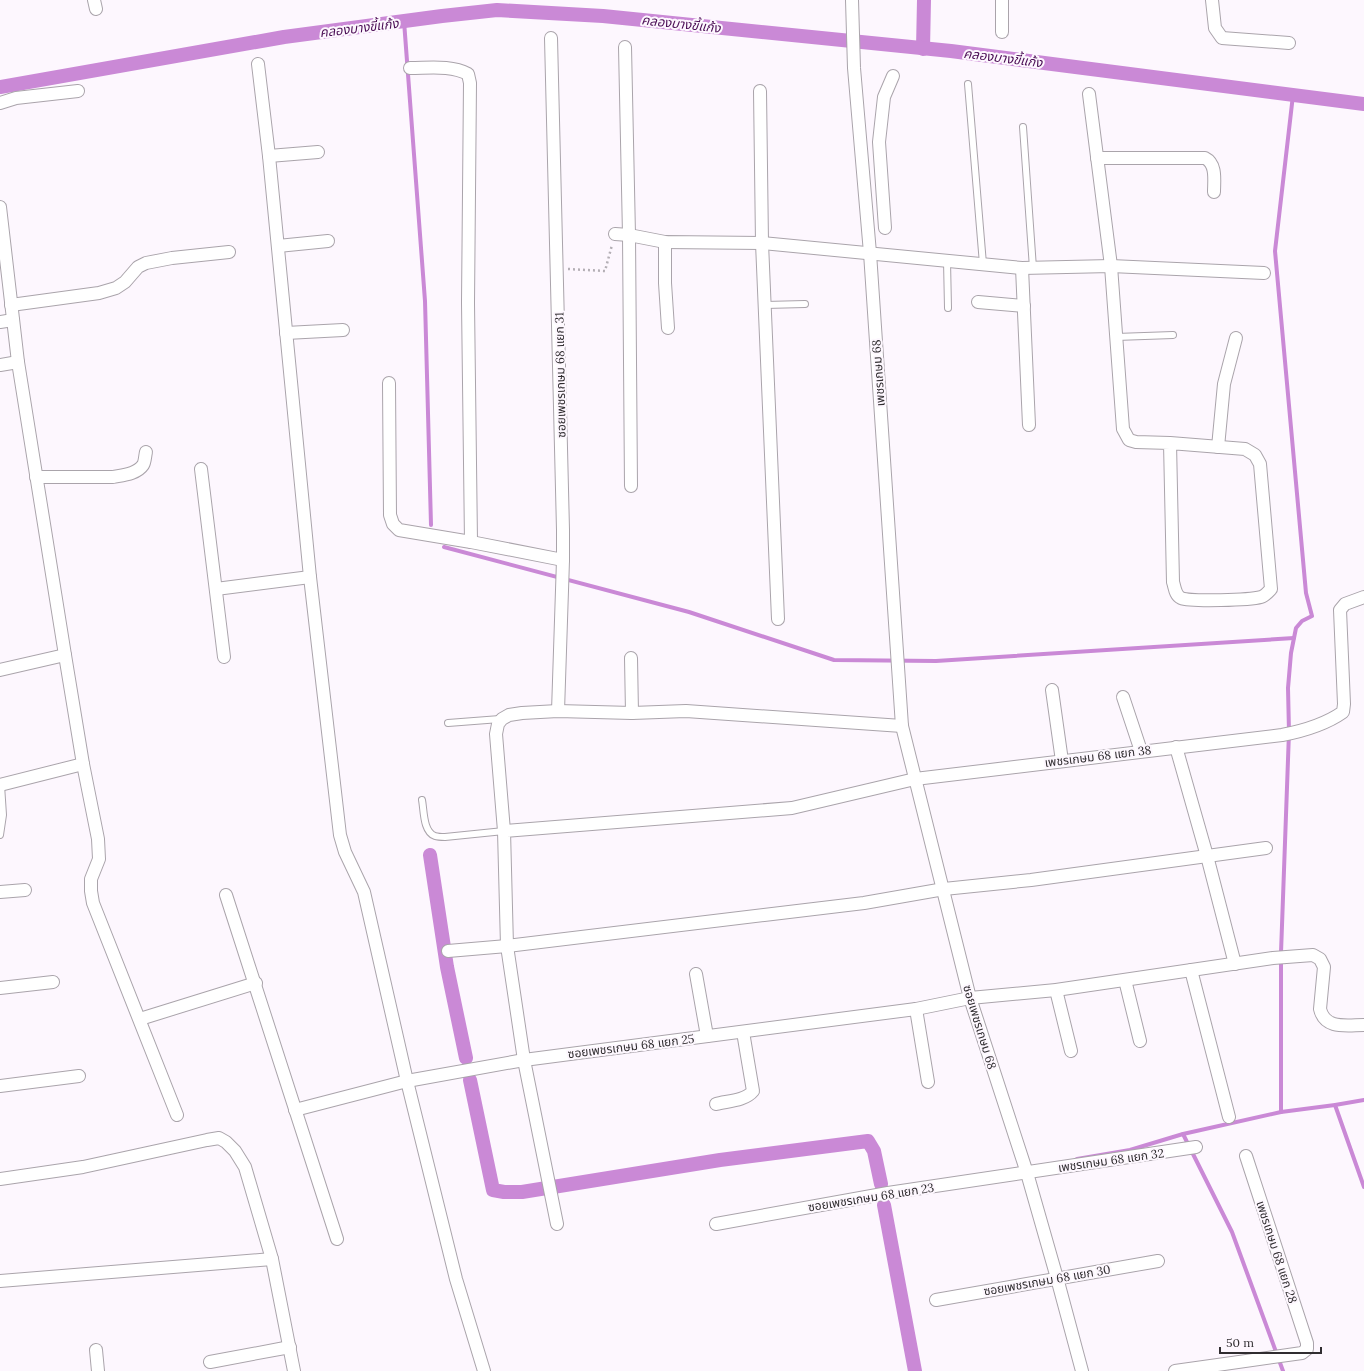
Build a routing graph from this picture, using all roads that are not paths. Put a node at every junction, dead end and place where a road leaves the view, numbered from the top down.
1 (852, 0) edge
2 (1002, 0) edge
3 (1212, 0) edge
4 (1002, 32) dead end
5 (551, 38) dead end
6 (1288, 43) dead end
7 (625, 47) dead end
8 (258, 64) dead end
9 (410, 68) dead end
10 (893, 76) dead end
11 (968, 84) dead end
12 (78, 91) dead end
13 (760, 91) dead end
14 (1089, 94) dead end
15 (0, 103) edge
16 (1023, 127) dead end
17 (860, 141) junction
18 (879, 142) junction
19 (318, 152) dead end
20 (269, 156) junction
21 (1097, 158) junction
22 (1214, 192) dead end
23 (0, 207) edge
24 (885, 228) dead end
25 (615, 234) road end
26 (629, 235) junction
27 (328, 241) dead end
28 (665, 242) junction
29 (762, 243) junction
30 (278, 246) junction
31 (229, 252) dead end
32 (870, 253) junction
33 (947, 261) junction
34 (983, 264) junction
35 (1110, 266) junction
36 (1028, 268) junction
37 (1264, 273) dead end
38 (978, 302) dead end
39 (805, 304) dead end
40 (12, 305) junction
41 (765, 305) junction
42 (1024, 306) junction
43 (948, 308) dead end
44 (13, 320) junction
45 (0, 322) edge
46 (668, 328) dead end
47 (343, 330) dead end
48 (286, 333) junction
49 (1173, 335) dead end
50 (1116, 337) junction
51 (1236, 338) dead end
52 (18, 362) junction
53 (0, 365) edge
54 (389, 384) dead end
55 (1029, 425) dead end
56 (1170, 443) junction
57 (1218, 447) junction
58 (146, 452) dead end
59 (202, 469) dead end
60 (36, 477) junction
61 (631, 486) dead end
62 (471, 542) junction
63 (563, 560) junction
64 (310, 577) junction
65 (216, 590) junction
66 (1364, 596) edge
67 (778, 619) dead end
68 (64, 655) junction
69 (224, 657) dead end
70 (631, 658) dead end
71 (0, 670) edge
72 (900, 679) joint
73 (1052, 690) dead end
74 (1123, 697) dead end
75 (558, 711) junction
76 (632, 713) junction
77 (502, 719) junction
78 (448, 723) dead end
79 (902, 726) junction
80 (1176, 747) junction
81 (1141, 751) junction
82 (1062, 761) junction
83 (83, 764) junction
84 (915, 779) junction
85 (0, 785) edge
86 (422, 800) dead end
87 (504, 831) junction
88 (0, 835) edge
89 (1266, 848) dead end
90 (1207, 856) junction
91 (944, 889) junction
92 (25, 890) dead end
93 (0, 892) edge
94 (226, 895) dead end
95 (507, 946) junction
96 (448, 951) dead end
97 (1235, 964) junction
98 (1191, 970) junction
99 (696, 974) dead end
100 (1125, 980) junction
101 (53, 982) dead end
102 (256, 983) junction
103 (0, 988) edge
104 (1056, 990) junction
105 (970, 998) junction
106 (916, 1009) junction
107 (140, 1019) junction
108 (1364, 1026) edge
109 (743, 1032) junction
110 (707, 1036) junction
111 (1140, 1040) dead end
112 (1071, 1051) dead end
113 (524, 1060) junction
114 (79, 1076) dead end
115 (407, 1080) junction
116 (928, 1082) dead end
117 (0, 1086) edge
118 (716, 1104) dead end
119 (295, 1110) junction
120 (177, 1115) dead end
121 (1229, 1117) dead end
122 (1196, 1147) dead end
123 (1246, 1156) dead end
124 (1027, 1173) junction
125 (0, 1179) edge
126 (557, 1224) dead end
127 (716, 1224) dead end
128 (337, 1239) dead end
129 (272, 1259) junction
130 (1158, 1261) dead end
131 (1058, 1278) junction
132 (0, 1281) edge
133 (936, 1300) dead end
134 (290, 1347) junction
135 (96, 1350) dead end
136 (210, 1362) dead end
137 (98, 1371) edge
138 (294, 1371) edge
139 (484, 1371) edge
140 (1082, 1371) edge
141 (1175, 1371) edge

1 - 17 street, เพชรเกษม 68
2 - 4 street
3 - 6 street
5 - 63 street, ซอยเพชรเกษม 68 แยก 31
7 - 26 street
8 - 20 street
9 - 62 street
10 - 18 street
11 - 34 lane
12 - 15 street
13 - 29 street
14 - 21 street
16 - 36 lane
17 - 18 street
17 - 32 street, เพชรเกษม 68
18 - 24 street
19 - 20 street
20 - 30 street
21 - 22 street
21 - 35 street
23 - 40 street
25 - 26 street
26 - 28 street
26 - 61 street
27 - 30 street
28 - 29 street
28 - 46 street
29 - 32 street
29 - 41 street
30 - 48 street
31 - 40 street
32 - 33 street
32 - 72 street, เพชรเกษม 68
33 - 34 street
33 - 43 lane
34 - 36 street
35 - 36 street
35 - 37 street
35 - 50 street
36 - 42 street
38 - 42 street
39 - 41 lane
40 - 44 street
41 - 67 street
42 - 55 street
44 - 45 street
44 - 52 street
47 - 48 street
48 - 64 street
49 - 50 lane
50 - 56 street
51 - 57 street
52 - 53 street
52 - 60 street
54 - 62 street
56 - 57 street
56 - 57 street
58 - 60 street
59 - 65 street
60 - 68 street
62 - 63 street
63 - 75 street, ซอยเพชรเกษม 68 แยก 31
64 - 65 street
64 - 115 street
65 - 69 street
66 - 80 street, เพชรเกษม 68 แยก 38
68 - 71 street
68 - 83 street
70 - 76 street
72 - 79 street, ซอยเพชรเกษม 68
73 - 82 street
74 - 81 street
75 - 76 street
75 - 77 street
76 - 79 street
77 - 78 lane
77 - 87 street
79 - 84 street, ซอยเพชรเกษม 68
80 - 81 street, เพชรเกษม 68 แยก 38
80 - 90 street
81 - 82 street, เพชรเกษม 68 แยก 38
82 - 84 street, เพชรเกษม 68 แยก 38
83 - 85 street
83 - 107 street
84 - 87 street, เพชรเกษม 68 แยก 38
84 - 91 street, ซอยเพชรเกษม 68
85 - 88 lane
86 - 87 lane
87 - 95 street
89 - 90 street
90 - 91 street
90 - 97 street
91 - 95 street
91 - 105 street, ซอยเพชรเกษม 68
92 - 93 street
94 - 102 street
95 - 96 street
95 - 113 street
97 - 98 street, ซอยเพชรเกษม 68 แยก 25
97 - 108 street, ซอยเพชรเกษม 68 แยก 25
98 - 100 street, ซอยเพชรเกษม 68 แยก 25
98 - 121 street
99 - 110 street
100 - 104 street, ซอยเพชรเกษม 68 แยก 25
100 - 111 street
101 - 103 street
102 - 107 street
102 - 119 street
104 - 105 street, ซอยเพชรเกษม 68 แยก 25
104 - 112 street
105 - 106 street, ซอยเพชรเกษม 68 แยก 25
105 - 124 street, ซอยเพชรเกษม 68
106 - 109 street, ซอยเพชรเกษม 68 แยก 25
106 - 116 street
107 - 120 street
109 - 110 street, ซอยเพชรเกษม 68 แยก 25
109 - 118 street
110 - 113 street, ซอยเพชรเกษม 68 แยก 25
113 - 115 street, ซอยเพชรเกษม 68 แยก 25
113 - 126 street
114 - 117 street
115 - 119 street, ซอยเพชรเกษม 68 แยก 25
115 - 139 street
119 - 128 street
122 - 124 street, เพชรเกษม 68 แยก 32
123 - 141 street, เพชรเกษม 68 แยก 28
124 - 127 street, ซอยเพชรเกษม 68 แยก 23
124 - 131 street, ซอยเพชรเกษม 68
125 - 129 street
129 - 132 street
129 - 134 street
130 - 131 street, ซอยเพชรเกษม 68 แยก 30
131 - 133 street, ซอยเพชรเกษม 68 แยก 30
131 - 140 street, ซอยเพชรเกษม 68
134 - 136 street
134 - 138 street
135 - 137 street

